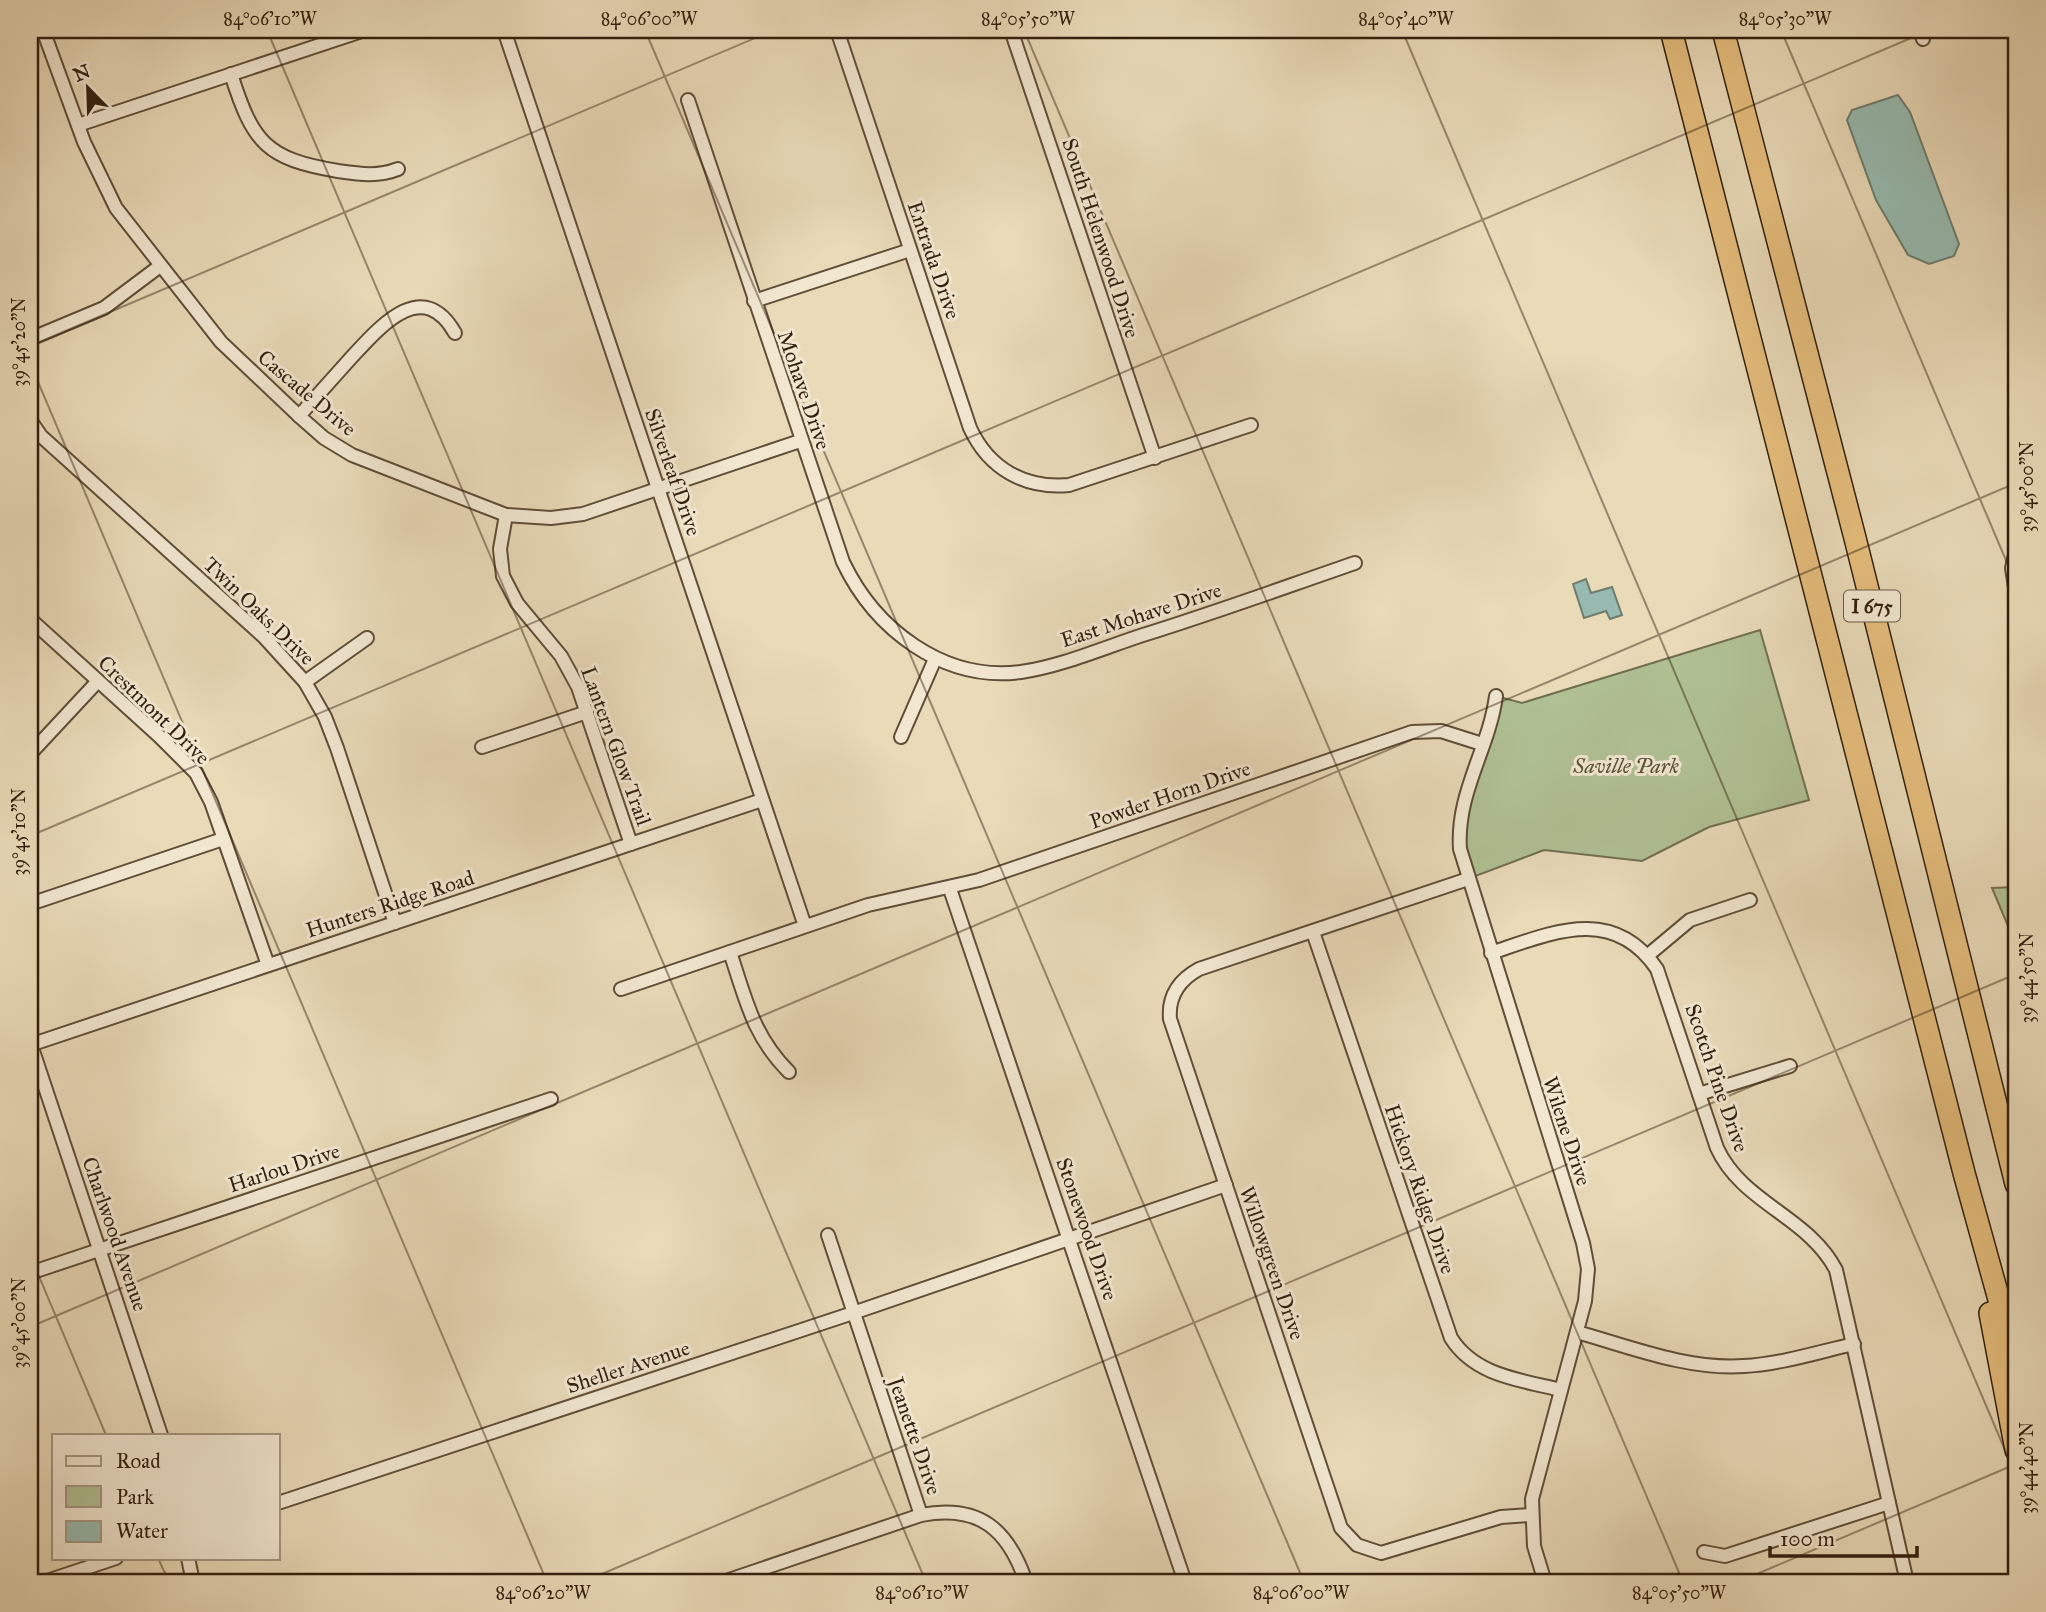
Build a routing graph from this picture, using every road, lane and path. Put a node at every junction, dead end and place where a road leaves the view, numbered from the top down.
1 (43, 30) edge
2 (365, 30) edge
3 (504, 30) edge
4 (837, 30) edge
5 (1011, 30) edge
6 (1671, 30) edge
7 (1723, 30) edge
8 (231, 74) junction
9 (688, 100) dead end
10 (78, 125) junction
11 (398, 169) dead end
12 (910, 250) junction
13 (160, 266) junction
14 (754, 302) junction
15 (456, 333) dead end
16 (30, 338) edge
17 (299, 416) junction
18 (30, 420) edge
19 (1251, 425) dead end
20 (800, 441) junction
21 (1155, 458) junction
22 (659, 488) junction
23 (506, 515) junction
24 (2016, 550) edge
25 (1355, 563) dead end
26 (2016, 594) edge
27 (30, 619) edge
28 (367, 638) dead end
29 (935, 659) junction
30 (98, 681) junction
31 (305, 682) junction
32 (1496, 696) dead end
33 (587, 712) junction
34 (901, 737) dead end
35 (1482, 744) junction
36 (482, 747) dead end
37 (30, 754) edge
38 (762, 800) junction
39 (223, 839) junction
40 (631, 844) junction
41 (1468, 879) junction
42 (950, 889) junction
43 (1750, 900) dead end
44 (30, 904) edge
45 (395, 923) junction
46 (805, 926) junction
47 (1313, 932) junction
48 (730, 952) junction
49 (1491, 953) junction
50 (1647, 956) junction
51 (268, 965) junction
52 (621, 989) dead end
53 (31, 1045) edge
54 (1790, 1066) dead end
55 (789, 1072) dead end
56 (1699, 1094) junction
57 (551, 1099) dead end
58 (1964, 1173) junction
59 (2016, 1184) edge
60 (1226, 1185) junction
61 (828, 1236) dead end
62 (1070, 1238) junction
63 (99, 1251) junction
64 (30, 1273) edge
65 (853, 1313) junction
66 (1577, 1332) junction
67 (1854, 1344) junction
68 (2016, 1361) edge
69 (1562, 1390) junction
70 (161, 1434) edge
71 (2016, 1450) edge
72 (280, 1502) edge
73 (1889, 1503) junction
74 (921, 1515) junction
75 (1531, 1515) junction
76 (1704, 1552) dead end
77 (110, 1560) edge
78 (188, 1560) edge
79 (44, 1582) edge
80 (193, 1582) edge
81 (723, 1582) edge
82 (1026, 1582) edge
83 (1185, 1582) edge
84 (1545, 1582) edge
85 (1907, 1582) edge

1 - 10 street, Cascade Drive
2 - 8 street
3 - 22 street, Silverleaf Drive
4 - 12 street, Entrada Drive
5 - 21 street, South Helenwood Drive
6 - 58 highway, I 675
7 - 59 highway, I 675
8 - 10 street
8 - 11 street
9 - 14 street, Mohave Drive
10 - 13 street, Cascade Drive
12 - 14 street
12 - 21 street, Entrada Drive
13 - 16 street
13 - 17 street, Cascade Drive
14 - 20 street, Mohave Drive
15 - 17 street
17 - 23 street, Cascade Drive
18 - 31 street, Twin Oaks Drive
19 - 21 street
20 - 22 street, Cascade Drive
20 - 29 street, Mohave Drive
22 - 23 street, Cascade Drive
22 - 38 street, Silverleaf Drive
23 - 33 street, Lantern Glow Trail
24 - 26 street
25 - 29 street, East Mohave Drive
27 - 30 street, Crestmont Drive
28 - 31 street
29 - 34 street
30 - 37 street
30 - 39 street, Crestmont Drive
31 - 45 street, Twin Oaks Drive
32 - 35 street, Wilene Drive
33 - 36 street
33 - 40 street, Lantern Glow Trail
35 - 41 street, Wilene Drive
35 - 42 street, Powder Horn Drive
38 - 40 street, Hunters Ridge Road
38 - 46 street, Silverleaf Drive
39 - 44 street
39 - 51 street, Crestmont Drive
40 - 45 street, Hunters Ridge Road
41 - 47 street
41 - 49 street, Wilene Drive
42 - 46 street, Powder Horn Drive
42 - 62 street, Stonewood Drive
43 - 50 street
45 - 51 street, Hunters Ridge Road
46 - 48 street, Powder Horn Drive
47 - 60 street, Willowgreen Drive
47 - 69 street, Hickory Ridge Drive
48 - 52 street, Powder Horn Drive
48 - 55 street
49 - 50 street, Scotch Pine Drive
49 - 66 street, Wilene Drive
50 - 56 street, Scotch Pine Drive
51 - 53 street, Hunters Ridge Road
53 - 63 street, Charlwood Avenue
54 - 56 street
56 - 67 street, Scotch Pine Drive
57 - 63 street, Harlou Drive
58 - 68 highway, I 675
58 - 71 highway
60 - 62 street, Sheller Avenue
60 - 75 street, Willowgreen Drive
61 - 65 street, Jeanette Drive
62 - 65 street, Sheller Avenue
62 - 83 street, Stonewood Drive
63 - 64 street, Harlou Drive
63 - 70 street, Charlwood Avenue
65 - 72 street, Sheller Avenue
65 - 74 street, Jeanette Drive
66 - 67 street
66 - 69 street, Wilene Drive
67 - 73 street, Scotch Pine Drive
69 - 75 street, Wilene Drive
73 - 76 street
73 - 85 street, Scotch Pine Drive
74 - 81 street
74 - 82 street, Jeanette Drive
75 - 84 street, Wilene Drive
77 - 79 street
78 - 80 street

